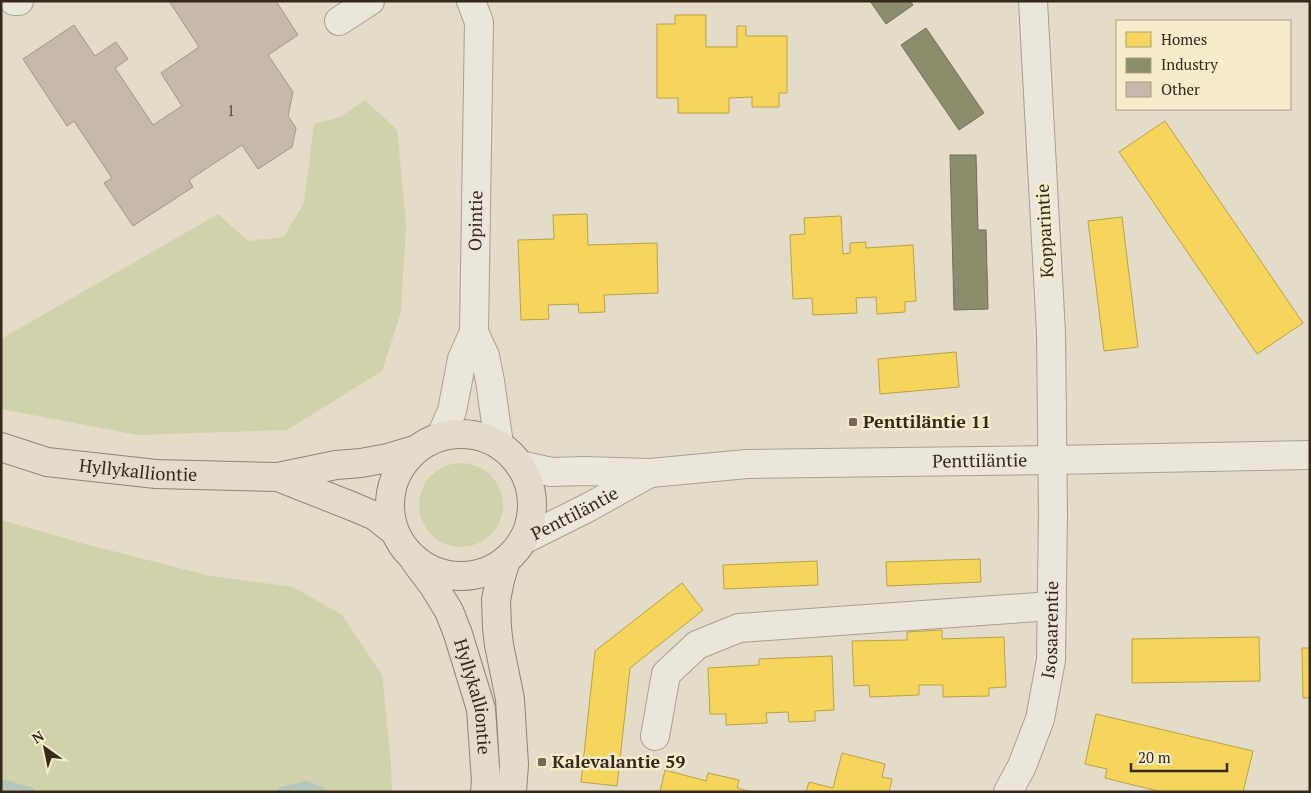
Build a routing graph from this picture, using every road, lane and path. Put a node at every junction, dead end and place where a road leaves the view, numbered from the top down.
1 (14, 1) edge
2 (19, 1) edge
3 (370, 1) edge
4 (471, 1) edge
5 (1033, 1) edge
6 (339, 21) dead end
7 (474, 332) junction
8 (441, 436) junction
9 (499, 444) junction
10 (1, 447) edge
11 (414, 450) junction
12 (1310, 455) edge
13 (1053, 460) junction
14 (520, 465) junction
15 (650, 473) junction
16 (278, 477) junction
17 (394, 531) junction
18 (515, 550) junction
19 (410, 556) junction
20 (1052, 606) junction
21 (656, 736) dead end
22 (485, 792) edge
23 (512, 792) edge
24 (1008, 792) edge

1 - 2 street
3 - 6 street
4 - 7 street, Opintie
5 - 13 street, Kopparintie
7 - 8 street, Opintie
7 - 9 street
8 - 9 main road
8 - 11 main road
9 - 14 main road
10 - 16 main road, Hyllykalliontie
11 - 16 main road, Hyllykalliontie
11 - 17 main road
12 - 13 street, Penttiläntie
13 - 15 street, Penttiläntie
13 - 20 street, Isosaarentie
14 - 15 street, Penttiläntie
14 - 18 main road
15 - 18 street, Penttiläntie
16 - 17 main road, Hyllykalliontie
17 - 19 main road
18 - 19 main road
18 - 23 main road, Hyllykalliontie
19 - 22 main road, Hyllykalliontie
20 - 21 street
20 - 24 street, Isosaarentie

